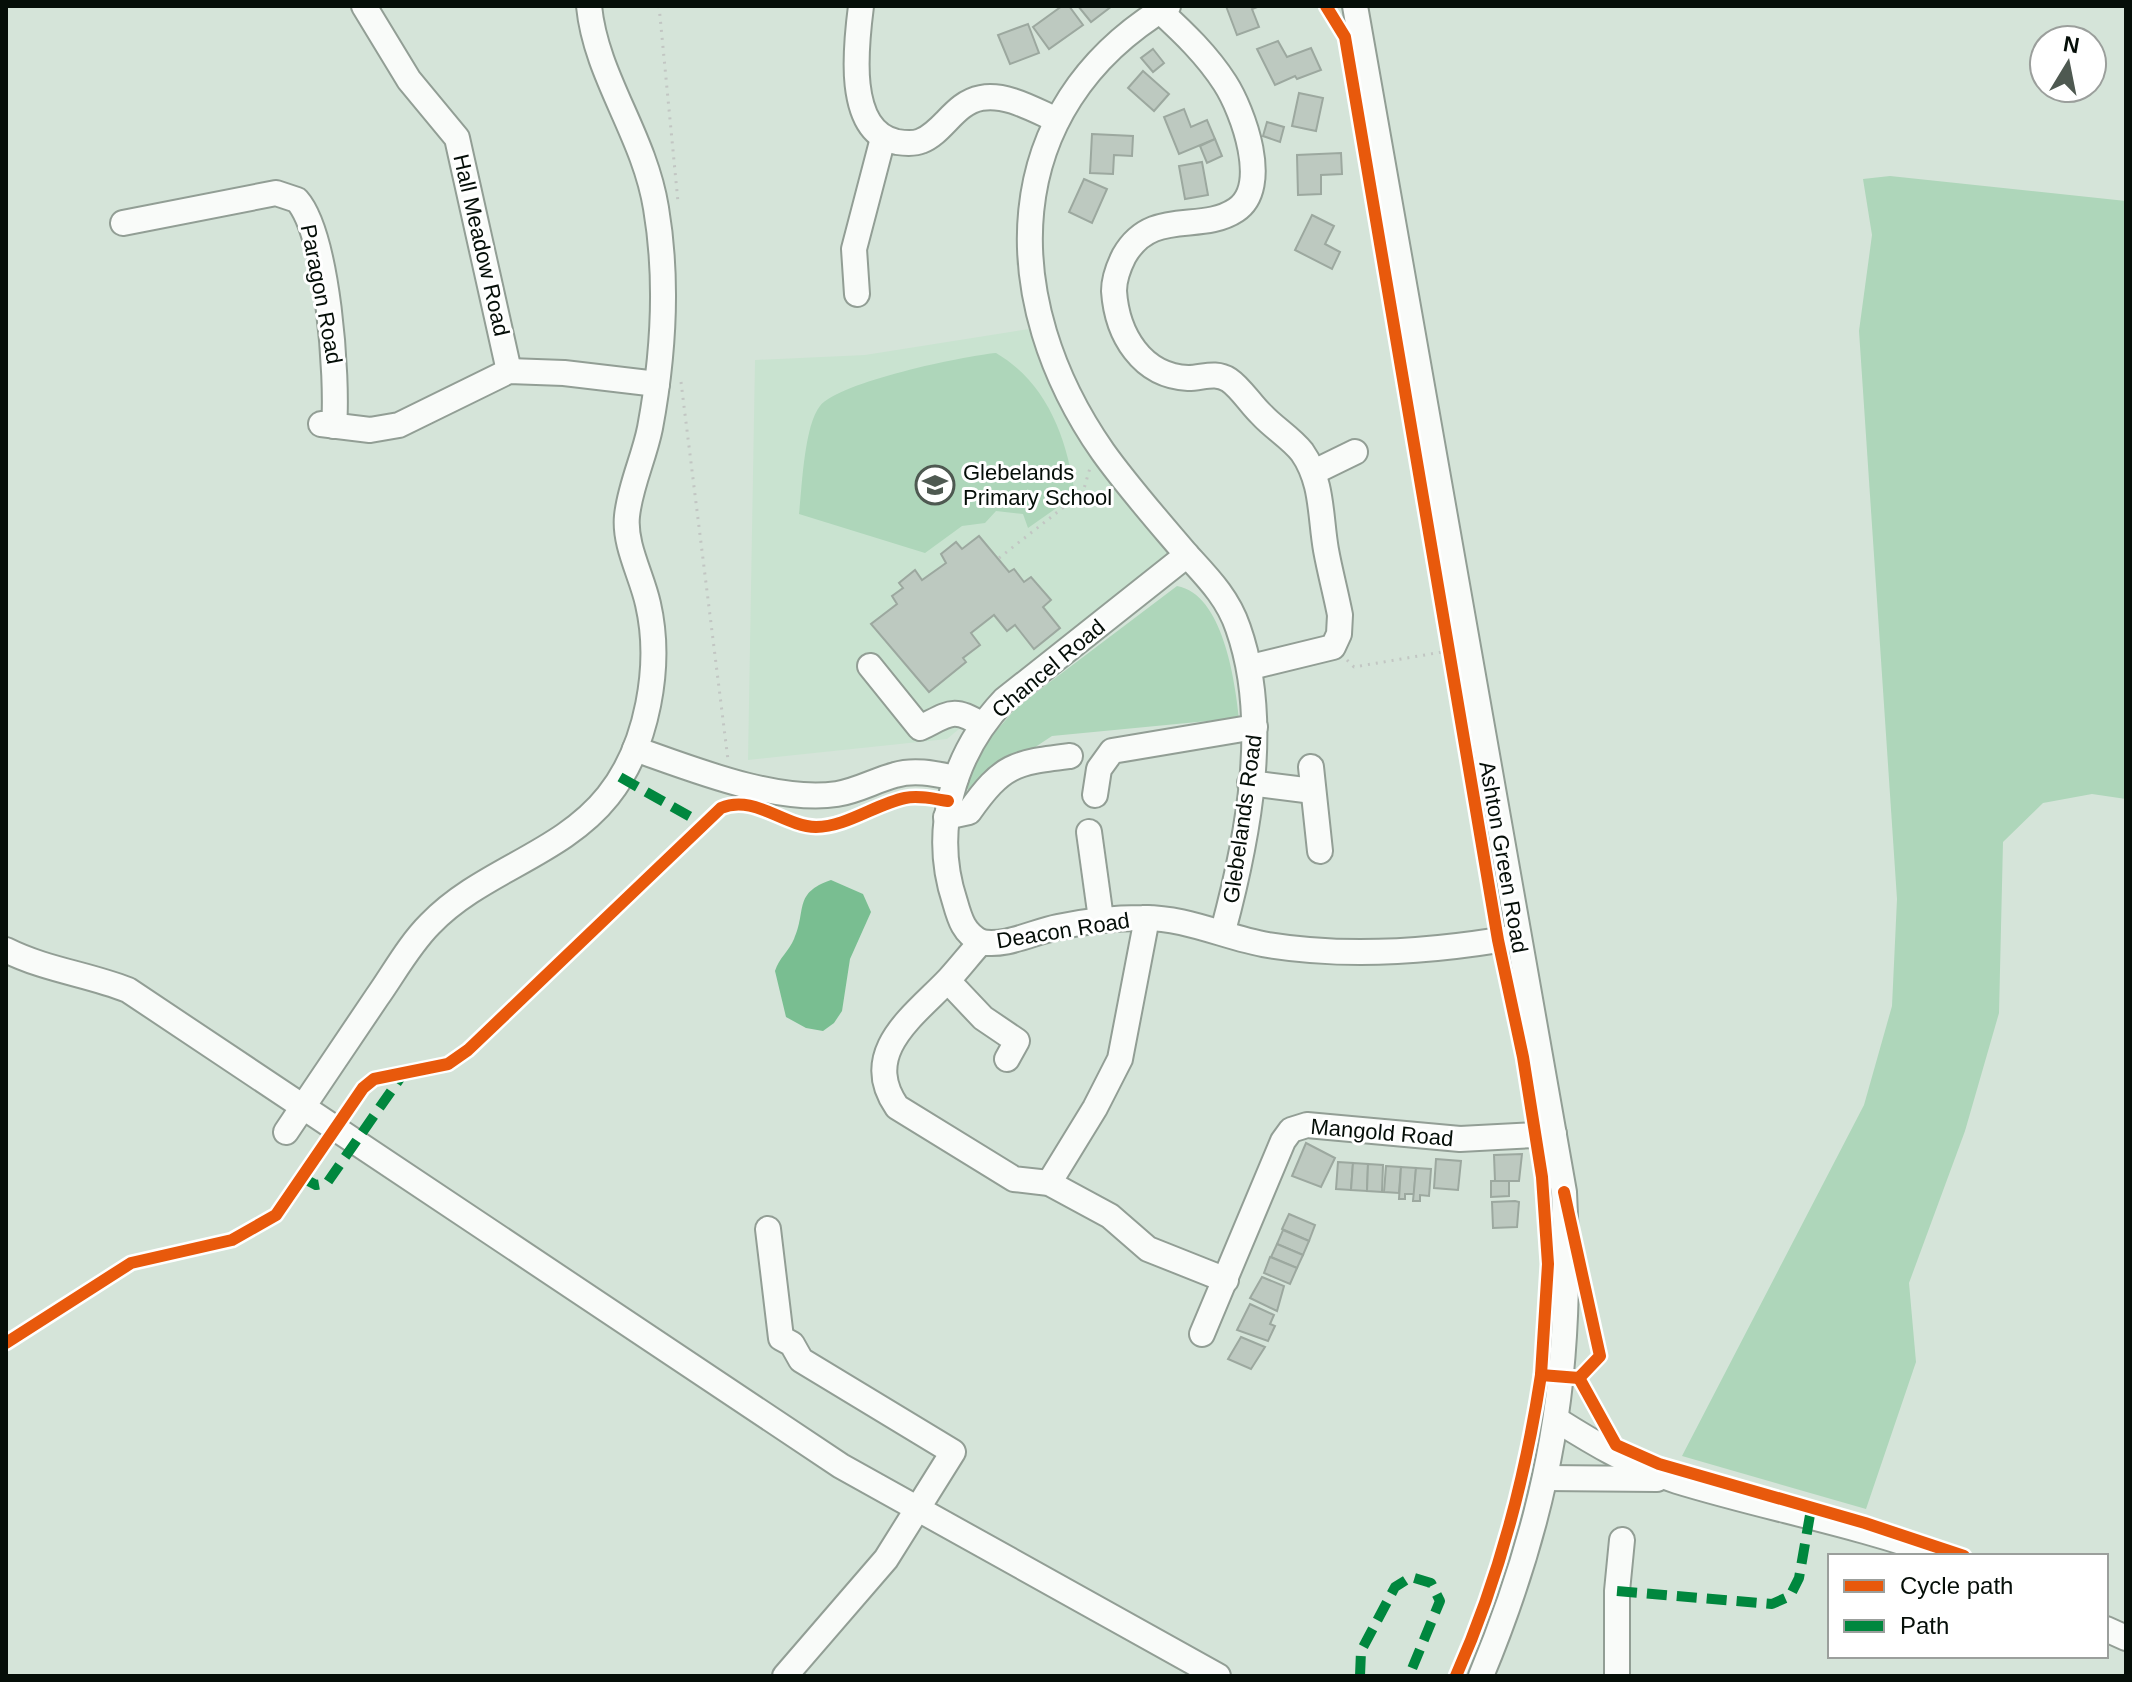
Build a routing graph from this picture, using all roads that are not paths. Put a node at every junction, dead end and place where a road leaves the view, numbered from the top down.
1 (364, 6) edge
2 (589, 6) edge
3 (861, 6) edge
4 (1340, 6) edge
5 (1355, 6) edge
6 (1164, 8) edge
7 (1359, 33) junction
8 (1057, 120) junction
9 (883, 138) junction
10 (123, 223) dead end
11 (857, 294) dead end
12 (509, 371) junction
13 (657, 384) junction
14 (1355, 452) dead end
15 (1314, 472) junction
16 (1187, 555) junction
17 (870, 666) dead end
18 (1251, 667) junction
19 (982, 725) junction
20 (1255, 727) junction
21 (635, 749) junction
22 (1070, 756) dead end
23 (956, 778) junction
24 (1250, 783) junction
25 (1095, 795) dead end
26 (946, 817) junction
27 (1089, 832) dead end
28 (1320, 851) dead end
29 (1147, 918) junction
30 (1101, 919) junction
31 (1223, 931) junction
32 (1517, 937) junction
33 (981, 942) junction
34 (6, 950) edge
35 (948, 981) junction
36 (1007, 1059) dead end
37 (304, 1106) junction
38 (286, 1132) dead end
39 (1554, 1134) junction
40 (1049, 1183) junction
41 (768, 1229) dead end
42 (1226, 1280) junction
43 (1202, 1334) dead end
44 (1557, 1420) junction
45 (1545, 1478) junction
46 (1676, 1480) junction
47 (917, 1508) junction
48 (1622, 1540) dead end
49 (1937, 1554) edge
50 (785, 1676) edge
51 (1218, 1676) edge
52 (1481, 1676) edge
53 (1617, 1676) edge

1 - 12 street, Hall Meadow Road
2 - 13 street
3 - 9 street
4 - 7 street, Ashton Green Road
5 - 7 street, Ashton Green Road
6 - 8 street, Glebelands Road
6 - 15 street
7 - 32 street, Ashton Green Road
8 - 9 street
8 - 16 street, Glebelands Road
9 - 11 street
10 - 12 street, Paragon Road
12 - 13 street
13 - 21 street
14 - 15 street
15 - 18 street
16 - 18 street, Glebelands Road
16 - 19 street, Chancel Road
17 - 19 street
18 - 20 street, Glebelands Road
19 - 23 street, Chancel Road
20 - 24 street, Glebelands Road
20 - 25 street
21 - 23 street
21 - 37 street
22 - 26 street
23 - 26 street, Chancel Road
24 - 28 street
24 - 31 street, Glebelands Road
26 - 33 street, Chancel Road
27 - 30 street
29 - 30 street, Deacon Road
29 - 31 street, Deacon Road
29 - 40 street
30 - 33 street, Deacon Road
31 - 32 street, Deacon Road
32 - 39 street, Ashton Green Road
33 - 35 street, Deacon Road
34 - 37 street
35 - 36 street
35 - 40 street, Deacon Road
37 - 38 street
37 - 47 street
39 - 42 street, Mangold Road
39 - 44 street, Ashton Green Road
40 - 42 street, Deacon Road
41 - 47 street
42 - 43 street, Mangold Road
44 - 45 street, Ashton Green Road
44 - 46 street
45 - 46 street
45 - 52 street, Ashton Green Road
46 - 49 street
47 - 50 street
47 - 51 street
48 - 53 street

